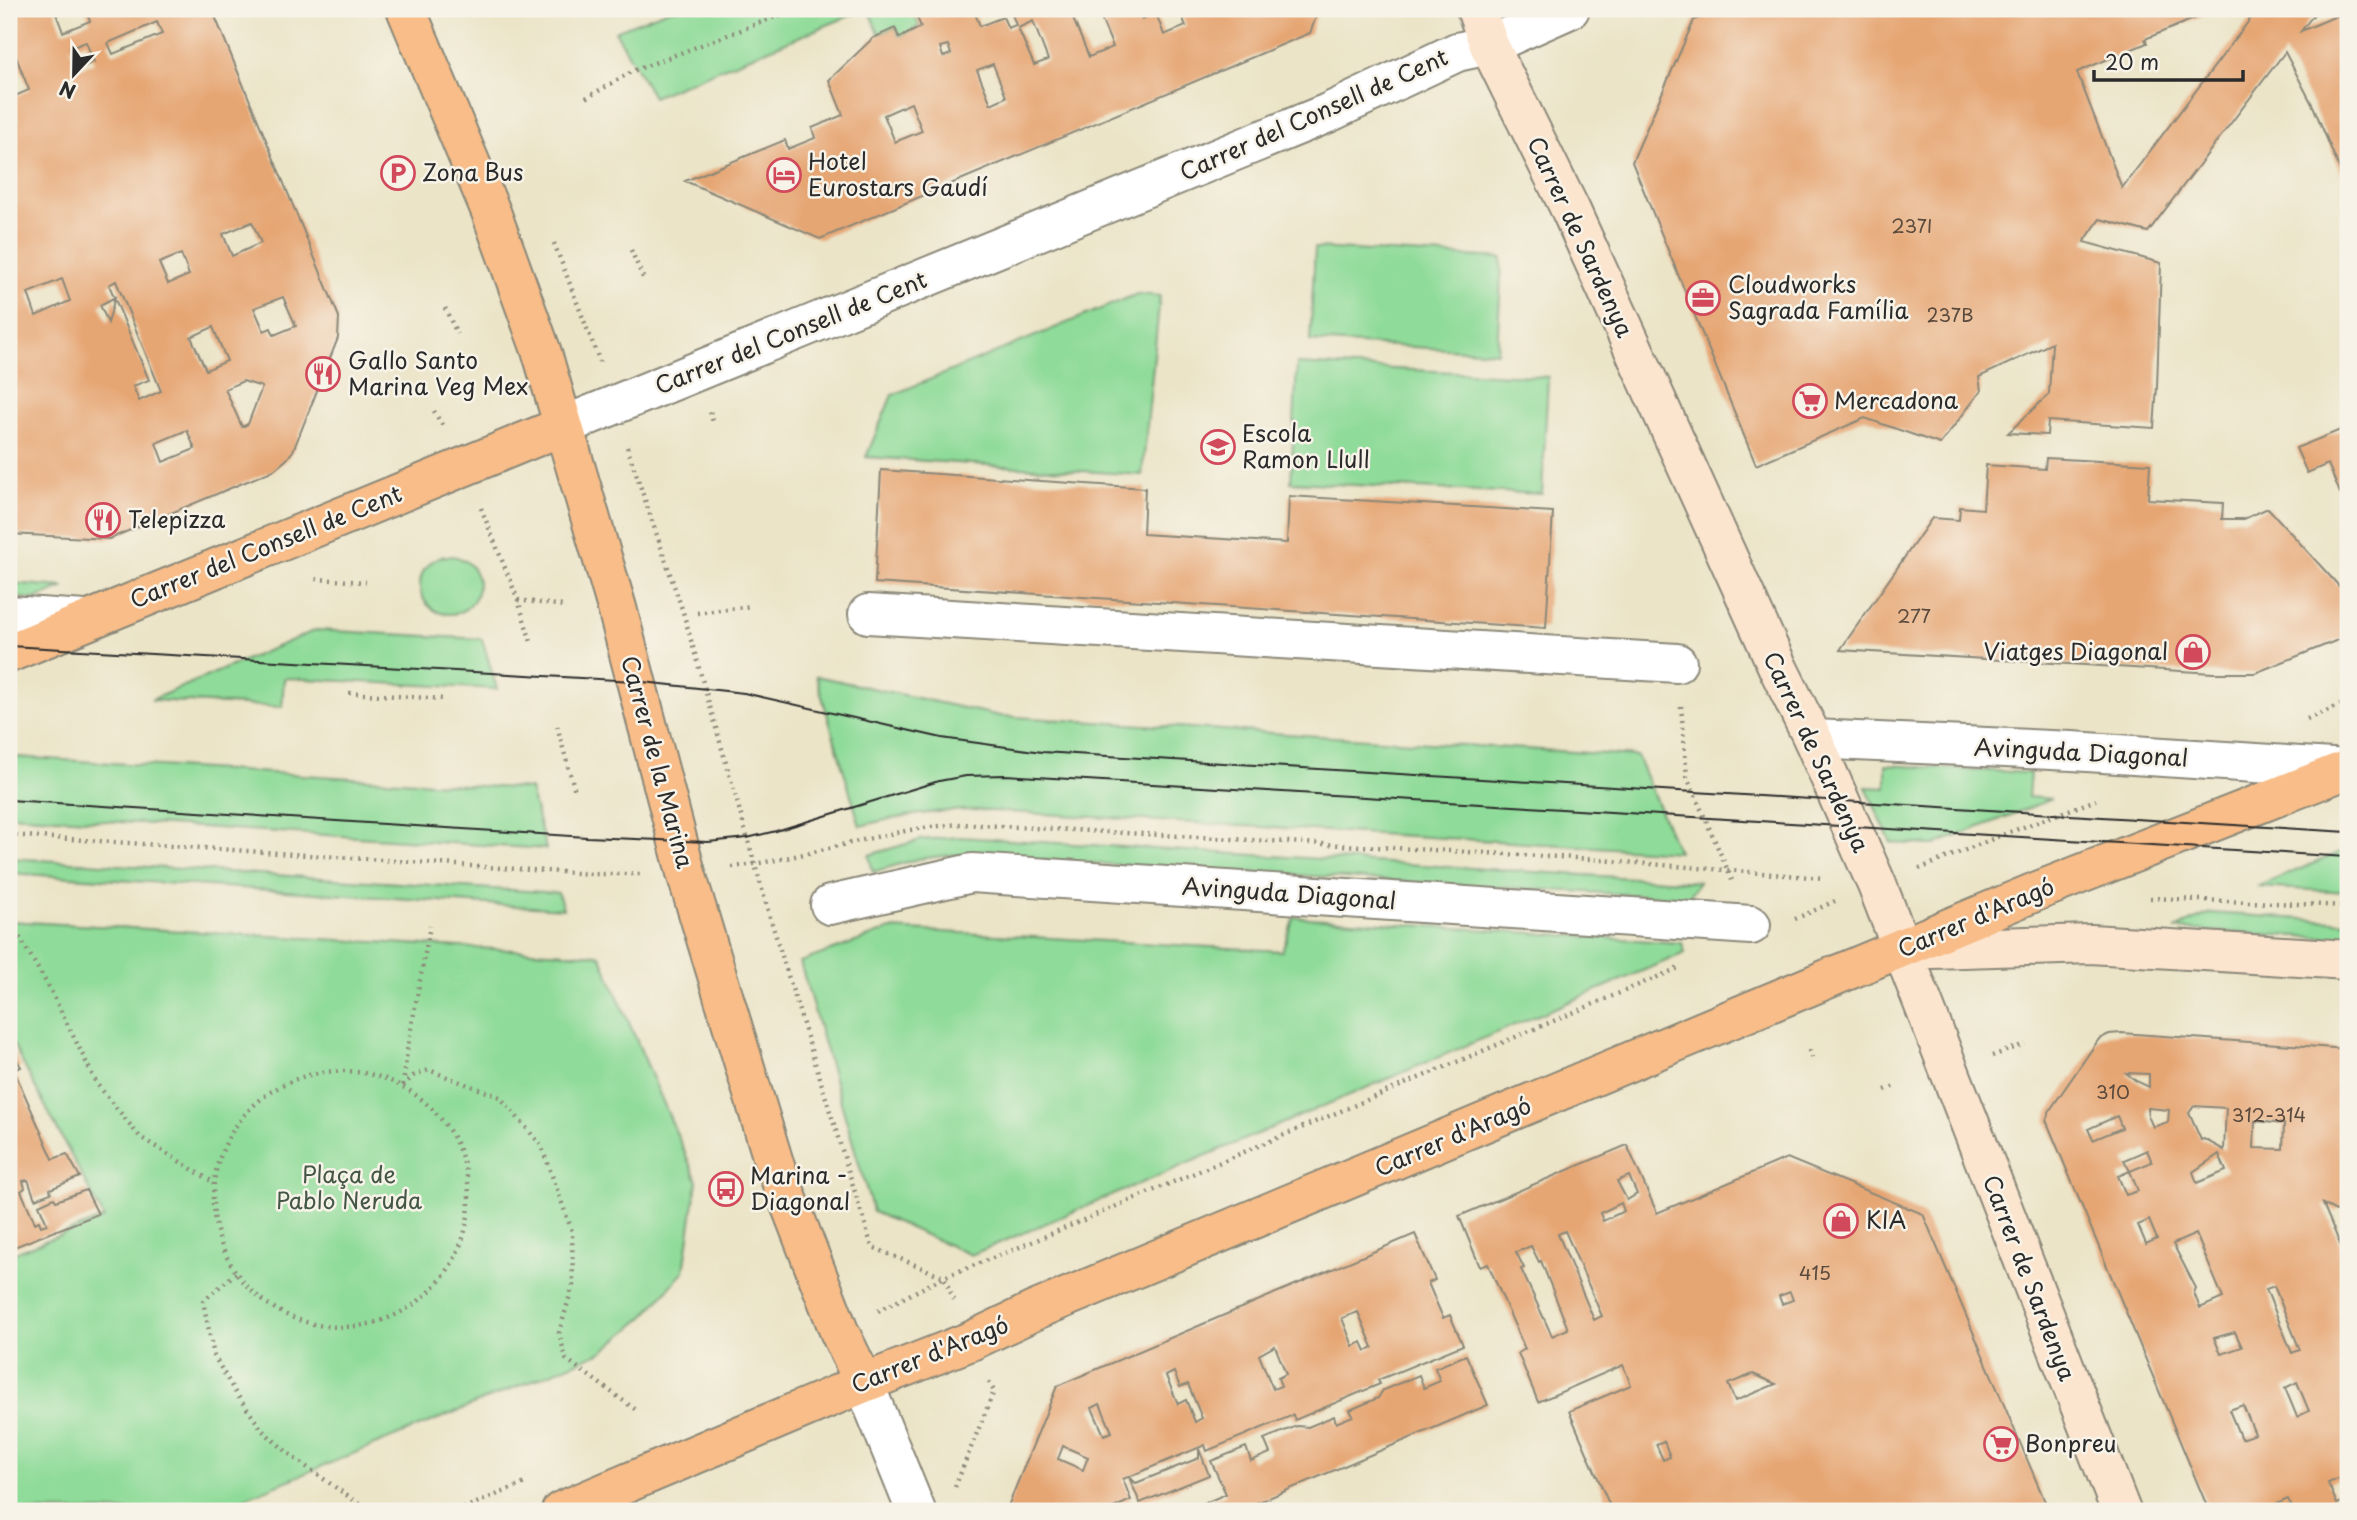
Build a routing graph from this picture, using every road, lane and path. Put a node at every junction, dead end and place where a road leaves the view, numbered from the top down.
1 (406, 9) edge
2 (796, 9) edge
3 (1476, 9) edge
4 (1570, 9) edge
5 (1489, 45) junction
6 (586, 98) dead end
7 (631, 250) dead end
8 (646, 282) dead end
9 (444, 308) dead end
10 (457, 334) dead end
11 (563, 426) junction
12 (627, 446) dead end
13 (480, 504) dead end
14 (314, 579) dead end
15 (366, 582) dead end
16 (518, 600) junction
17 (564, 606) dead end
18 (751, 606) dead end
19 (697, 613) dead end
20 (868, 614) dead end
21 (9, 615) edge
22 (85, 620) junction
23 (531, 642) dead end
24 (9, 653) edge
25 (1677, 663) joint
26 (349, 693) dead end
27 (444, 699) dead end
28 (557, 726) dead end
29 (1813, 739) junction
30 (2348, 769) edge
31 (575, 791) dead end
32 (9, 835) edge
33 (756, 865) junction
34 (1728, 870) junction
35 (612, 874) dead end
36 (1825, 878) dead end
37 (1835, 902) dead end
38 (2239, 902) dead end
39 (830, 905) dead end
40 (2348, 906) edge
41 (9, 919) edge
42 (430, 926) dead end
43 (1753, 930) junction
44 (1901, 950) junction
45 (2348, 960) edge
46 (1692, 963) dead end
47 (2025, 1044) dead end
48 (1809, 1049) dead end
49 (1989, 1057) dead end
50 (1812, 1058) dead end
51 (1897, 1085) dead end
52 (403, 1086) junction
53 (1885, 1090) dead end
54 (213, 1182) junction
55 (236, 1273) junction
56 (864, 1382) junction
57 (994, 1391) dead end
58 (636, 1410) dead end
59 (953, 1492) dead end
60 (369, 1511) edge
61 (561, 1511) edge
62 (916, 1511) edge
63 (2121, 1511) edge

1 - 11 main road, Carrer de la Marina
2 - 6 path
3 - 5 street, Carrer de Sardenya
4 - 5 street, Carrer del Consell de Cent
5 - 11 street, Carrer del Consell de Cent
5 - 29 street, Carrer de Sardenya
7 - 8 path
9 - 10 path
11 - 22 main road, Carrer del Consell de Cent
11 - 56 main road, Carrer de la Marina
12 - 33 path
13 - 16 path
14 - 15 path
16 - 17 path
16 - 23 path
18 - 19 path
20 - 25 street
21 - 22 street
22 - 24 main road, Carrer del Consell de Cent
25 - 34 path
26 - 27 path
28 - 31 path
29 - 30 street, Avinguda Diagonal
29 - 44 street, Carrer de Sardenya
30 - 44 main road, Carrer d'Aragó
32 - 35 path
33 - 34 path
33 - 46 path
34 - 36 path
34 - 43 path
37 - 43 path
38 - 40 path
39 - 43 street, Avinguda Diagonal
41 - 54 path
42 - 52 path
44 - 45 street
44 - 56 main road, Carrer d'Aragó
44 - 63 street, Carrer de Sardenya
47 - 49 path
48 - 50 path
51 - 53 path
52 - 54 path
52 - 55 path
52 - 58 path
54 - 55 path
55 - 60 path
56 - 61 main road, Carrer d'Aragó
56 - 62 street, Carrer de la Marina
57 - 59 path

